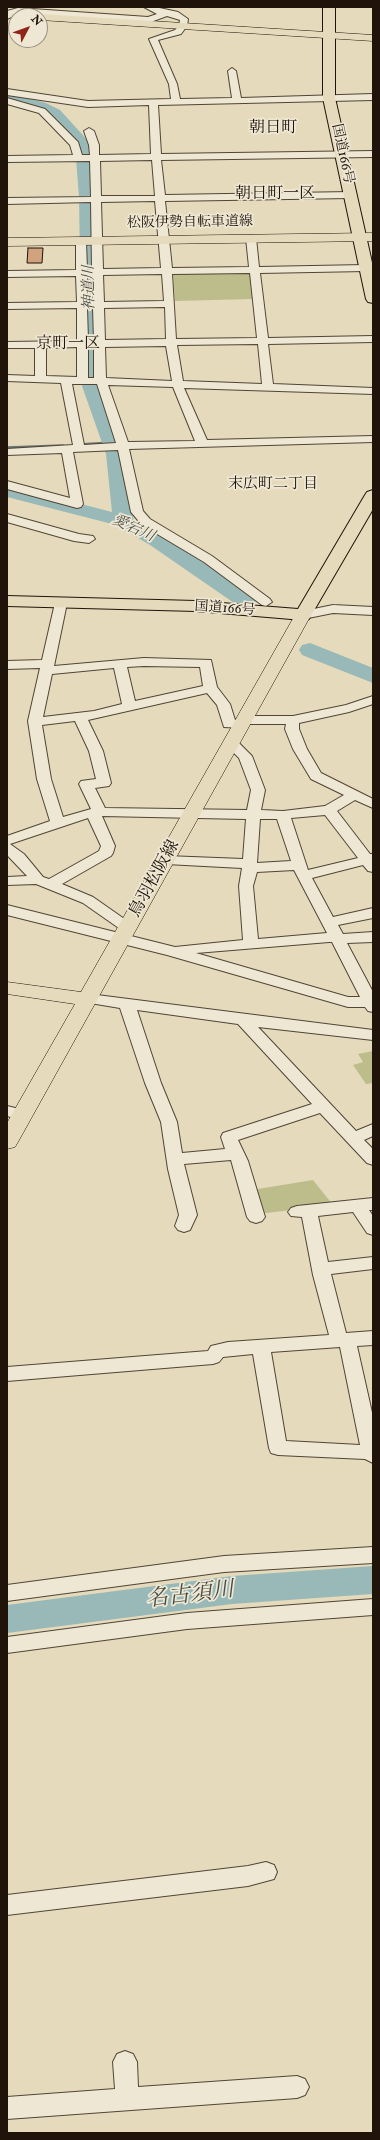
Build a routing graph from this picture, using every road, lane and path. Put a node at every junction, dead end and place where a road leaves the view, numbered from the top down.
1 (148, 7) edge
2 (328, 7) edge
3 (48, 12) edge
4 (48, 12) edge
5 (165, 13) junction
6 (48, 23) edge
7 (183, 26) junction
8 (330, 35) junction
9 (159, 36) junction
10 (373, 38) edge
11 (232, 71) dead end
12 (7, 92) edge
13 (373, 97) edge
14 (329, 98) junction
15 (7, 101) edge
16 (237, 101) junction
17 (176, 102) junction
18 (153, 103) junction
19 (89, 131) dead end
20 (342, 154) junction
21 (373, 154) edge
22 (156, 157) junction
23 (86, 158) junction
24 (7, 159) edge
25 (351, 195) junction
26 (161, 199) junction
27 (95, 200) junction
28 (7, 201) edge
29 (359, 237) junction
30 (373, 237) edge
31 (251, 238) junction
32 (164, 240) junction
33 (81, 241) junction
34 (97, 241) junction
35 (7, 242) edge
36 (365, 268) junction
37 (254, 269) junction
38 (167, 271) junction
39 (81, 272) junction
40 (98, 272) junction
41 (7, 274) edge
42 (373, 299) edge
43 (170, 304) junction
44 (83, 305) junction
45 (100, 305) junction
46 (7, 306) edge
47 (373, 339) edge
48 (261, 341) junction
49 (171, 342) junction
50 (84, 343) junction
51 (99, 343) junction
52 (41, 344) junction
53 (7, 345) edge
54 (7, 378) edge
55 (40, 380) junction
56 (66, 381) junction
57 (84, 382) junction
58 (100, 382) junction
59 (178, 386) junction
60 (268, 388) junction
61 (373, 391) edge
62 (373, 439) edge
63 (202, 443) junction
64 (123, 446) junction
65 (75, 447) junction
66 (7, 452) edge
67 (7, 485) edge
68 (373, 495) edge
69 (7, 518) edge
70 (89, 539) dead end
71 (7, 601) edge
72 (266, 602) dead end
73 (61, 603) junction
74 (373, 611) edge
75 (303, 615) junction
76 (373, 621) edge
77 (120, 664) junction
78 (7, 665) edge
79 (48, 667) junction
80 (210, 688) junction
81 (372, 700) edge
82 (129, 705) junction
83 (80, 717) junction
84 (293, 720) junction
85 (36, 722) junction
86 (243, 722) junction
87 (232, 744) junction
88 (354, 795) junction
89 (373, 804) edge
90 (328, 810) junction
91 (96, 812) junction
92 (192, 812) junction
93 (253, 813) junction
94 (283, 815) junction
95 (58, 823) junction
96 (7, 841) edge
97 (7, 848) edge
98 (166, 860) junction
99 (371, 862) edge
100 (249, 866) junction
101 (302, 871) junction
102 (7, 881) edge
103 (44, 883) junction
104 (7, 910) edge
105 (373, 913) edge
106 (330, 922) junction
107 (124, 933) junction
108 (373, 937) edge
109 (339, 940) junction
110 (251, 944) junction
111 (171, 951) junction
112 (7, 988) edge
113 (370, 995) edge
114 (89, 999) junction
115 (127, 1005) junction
116 (244, 1020) junction
117 (373, 1035) edge
118 (323, 1106) junction
119 (14, 1113) edge
120 (373, 1130) edge
121 (353, 1138) junction
122 (7, 1142) edge
123 (235, 1154) junction
124 (174, 1159) junction
125 (373, 1159) edge
126 (365, 1205) edge
127 (256, 1217) dead end
128 (184, 1226) dead end
129 (373, 1229) edge
130 (373, 1263) edge
131 (322, 1269) junction
132 (373, 1338) edge
133 (343, 1340) junction
134 (261, 1346) junction
135 (7, 1374) edge
136 (368, 1409) edge
137 (372, 1454) edge
138 (373, 1555) edge
139 (7, 1594) edge
140 (373, 1607) edge
141 (7, 1645) edge
142 (266, 1872) dead end
143 (7, 1905) edge
144 (125, 2062) dead end
145 (297, 2087) dead end
146 (127, 2099) junction
147 (7, 2108) edge

1 - 5 street
2 - 8 highway, 国道166号
3 - 5 street
4 - 7 main road
5 - 7 street
6 - 9 street
7 - 8 main road
7 - 9 street
8 - 10 main road
8 - 14 highway, 国道166号
9 - 17 street
11 - 16 street
12 - 18 street
13 - 14 street
14 - 16 street
14 - 20 highway, 国道166号
15 - 23 street
16 - 17 street
17 - 18 street
18 - 22 street
19 - 23 street
20 - 21 street
20 - 22 street
20 - 25 highway, 国道166号
22 - 23 street
22 - 26 street
23 - 24 street
23 - 27 street
25 - 26 street
25 - 29 highway, 国道166号
26 - 27 street
26 - 32 street
27 - 28 street
27 - 34 street
29 - 30 main road, 松阪伊勢自転車道線
29 - 31 main road, 松阪伊勢自転車道線
29 - 36 highway, 国道166号
31 - 32 main road, 松阪伊勢自転車道線
31 - 37 street
32 - 34 main road, 松阪伊勢自転車道線
32 - 38 street
33 - 34 main road, 松阪伊勢自転車道線
33 - 35 main road, 松阪伊勢自転車道線
33 - 39 street
34 - 40 street
36 - 37 street
36 - 42 highway, 国道166号
37 - 38 street
37 - 48 street
38 - 40 street
38 - 43 street
39 - 40 street
39 - 41 street
39 - 44 street
40 - 45 street
43 - 45 street
43 - 49 street
44 - 45 street
44 - 46 street
44 - 50 street
45 - 51 street
47 - 48 street
48 - 49 street
48 - 60 street
49 - 51 street
49 - 59 street
50 - 51 street
50 - 52 street
50 - 57 street
51 - 58 street
52 - 53 street
52 - 55 street
54 - 55 street
55 - 56 street
56 - 57 street
56 - 65 street
57 - 58 street
58 - 59 street
58 - 64 street
59 - 60 street
59 - 63 street
60 - 61 street
62 - 63 street
63 - 64 street
64 - 65 street
64 - 72 street
65 - 66 street
65 - 67 street
68 - 75 highway
69 - 70 street
71 - 73 highway, 国道166号
73 - 75 highway, 国道166号
73 - 79 street
74 - 75 street
75 - 76 street
75 - 86 main road, 鳥羽松阪線
77 - 79 street
77 - 80 street
77 - 82 street
78 - 79 street
79 - 85 street
80 - 82 street
80 - 86 street
81 - 84 street
82 - 83 street
83 - 85 street
83 - 91 street
84 - 86 street
84 - 88 street
85 - 95 street
86 - 87 main road, 鳥羽松阪線
87 - 92 main road, 鳥羽松阪線
87 - 93 street
88 - 89 street
88 - 90 street
90 - 94 street
90 - 99 street
91 - 92 street
91 - 95 street
91 - 103 street
92 - 93 street
92 - 98 main road, 鳥羽松阪線
93 - 94 street
93 - 100 street
94 - 101 street
95 - 96 street
97 - 103 street
98 - 100 street
98 - 107 main road, 鳥羽松阪線
99 - 101 street
100 - 101 street
100 - 110 street
101 - 106 street
102 - 103 street
103 - 107 street
104 - 107 street
105 - 106 street
106 - 109 street
107 - 111 street
107 - 114 main road, 鳥羽松阪線
108 - 109 street
109 - 110 street
109 - 113 street
110 - 111 street
111 - 113 street
112 - 114 main road
114 - 115 street
114 - 119 main road, 鳥羽松阪線
115 - 116 street
115 - 124 street
116 - 117 street
116 - 118 street
118 - 121 street
118 - 123 street
119 - 122 main road, 鳥羽松阪線
120 - 121 street
121 - 125 street
123 - 124 street
123 - 127 street
124 - 128 street
126 - 129 street
126 - 131 street
130 - 131 street
131 - 133 street
132 - 133 street
133 - 134 street
133 - 136 street
134 - 135 street
134 - 137 street
136 - 137 street
138 - 139 street
140 - 141 street
142 - 143 street
144 - 146 street
145 - 146 street
146 - 147 street

